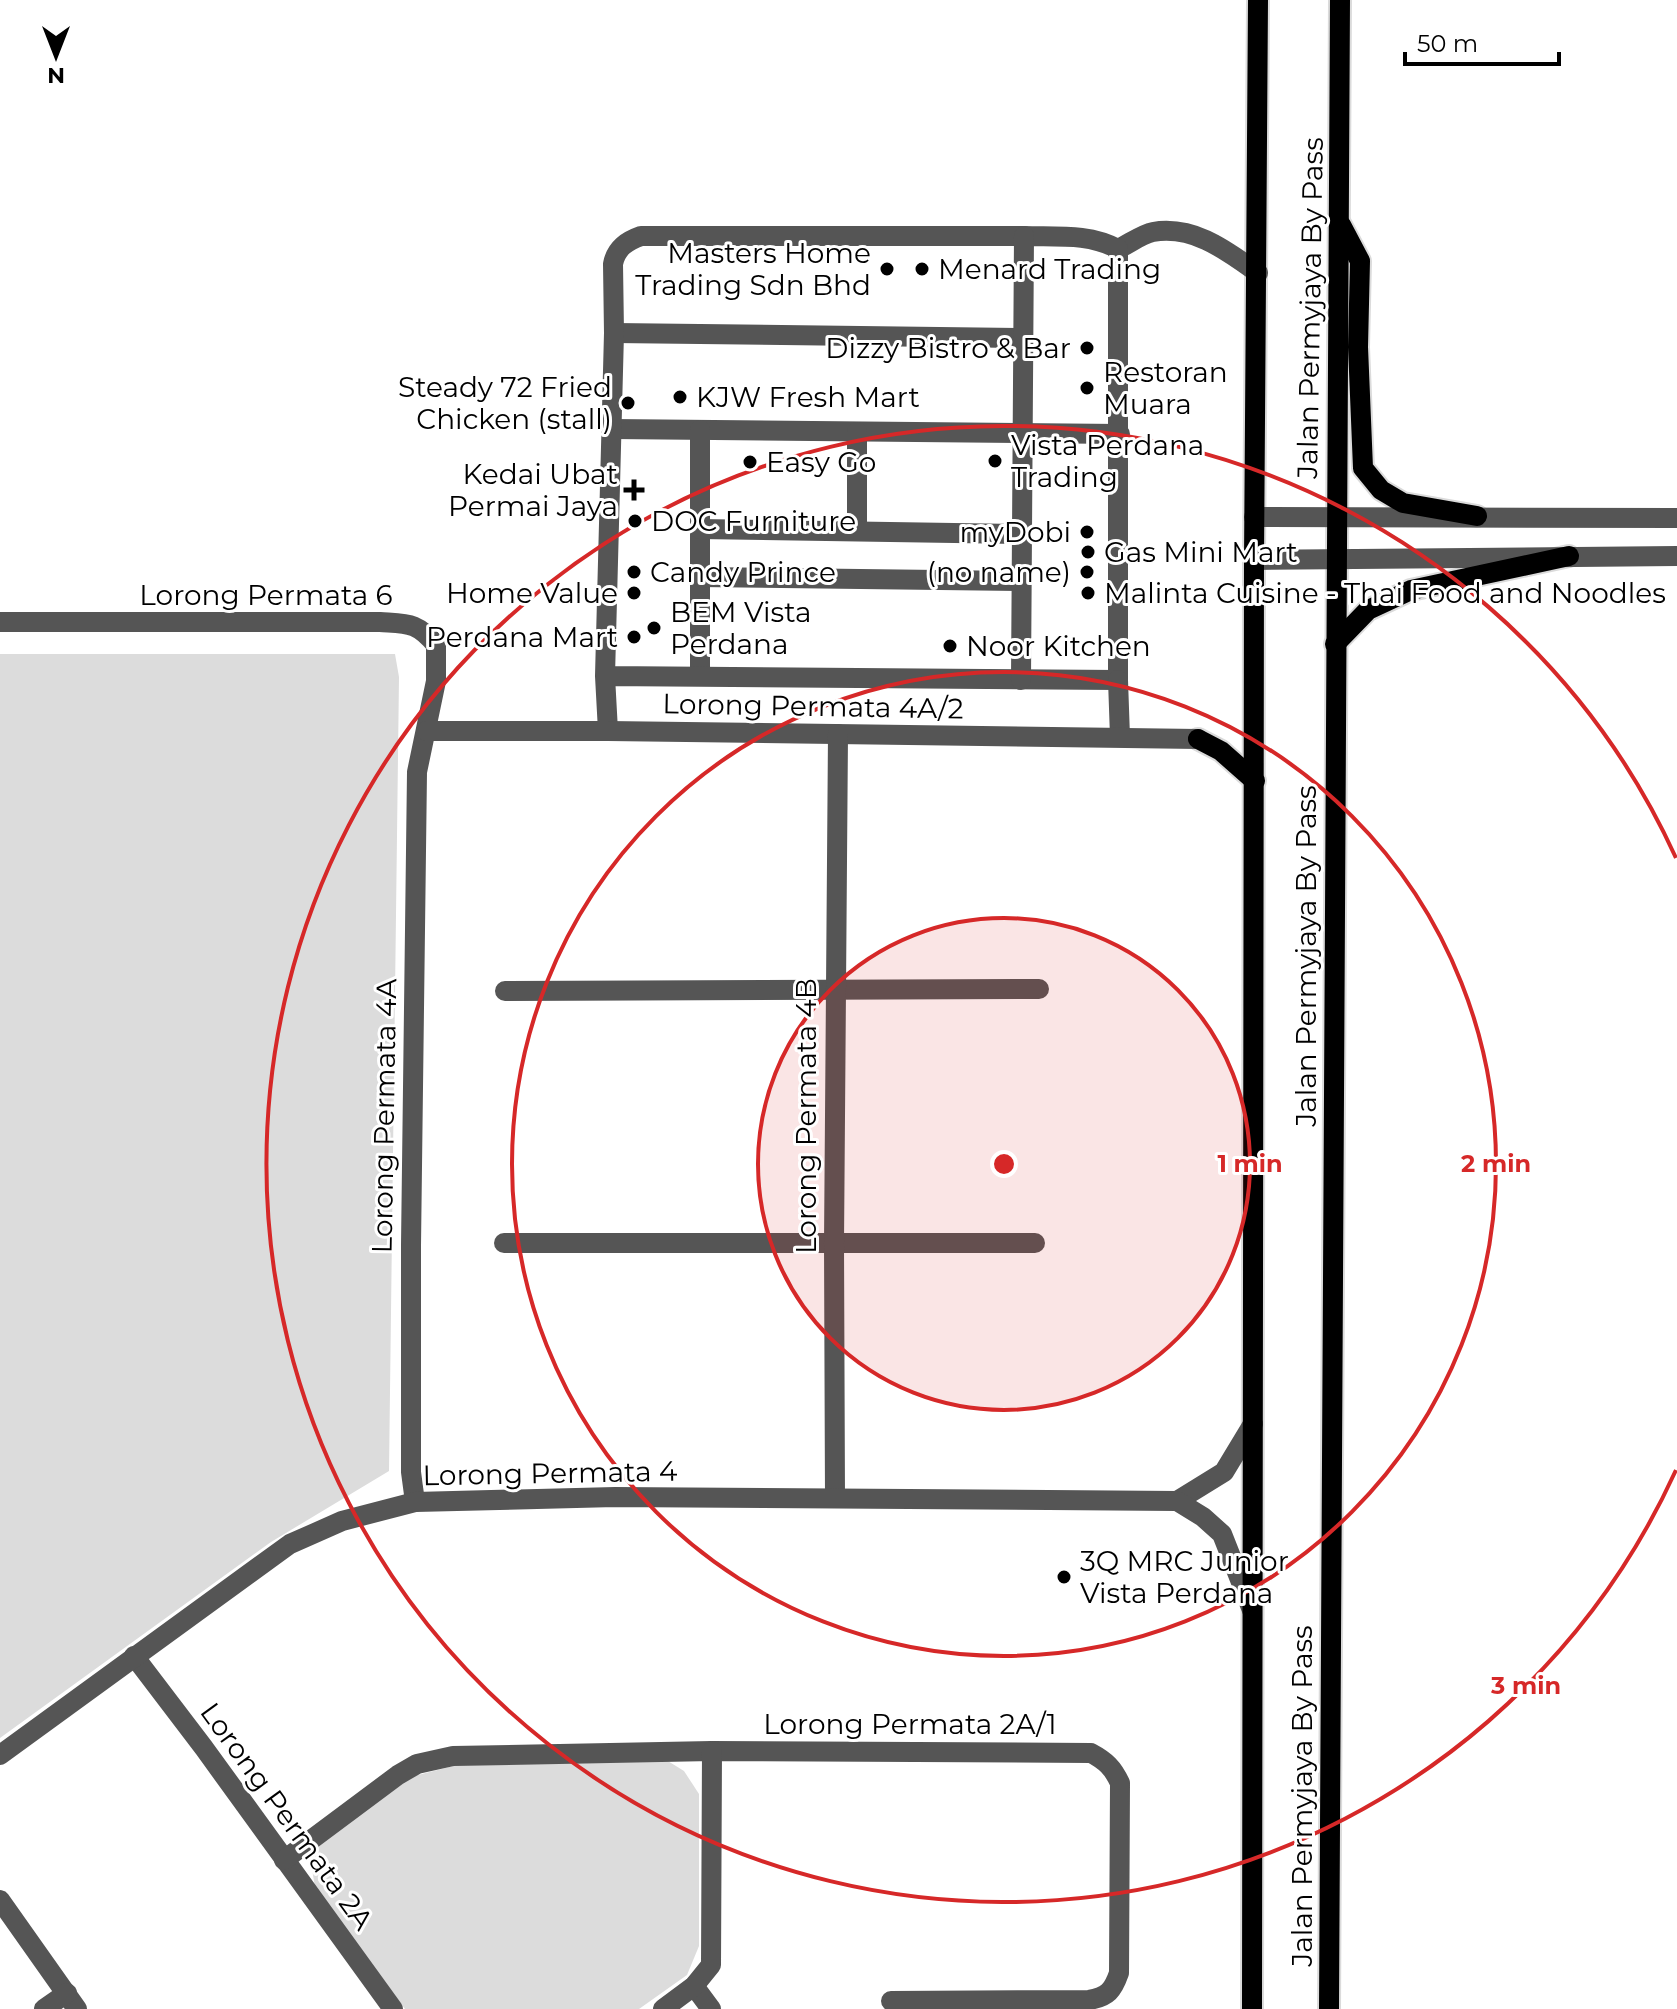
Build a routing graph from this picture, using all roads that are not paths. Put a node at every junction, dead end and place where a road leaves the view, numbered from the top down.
1 (1258, 0) edge
2 (1340, 0) edge
3 (1339, 221) junction
4 (1024, 236) junction
5 (1118, 249) junction
6 (1258, 273) junction
7 (614, 333) junction
8 (1023, 338) junction
9 (612, 429) junction
10 (700, 430) junction
11 (857, 432) junction
12 (1023, 434) junction
13 (1120, 434) junction
14 (1477, 516) junction
15 (1254, 517) junction
16 (1336, 518) junction
17 (1677, 518) edge
18 (700, 529) junction
19 (857, 530) junction
20 (1022, 534) junction
21 (1569, 556) junction
22 (1677, 556) edge
23 (1254, 560) junction
24 (1336, 560) junction
25 (700, 577) junction
26 (1022, 581) junction
27 (0, 622) edge
28 (1335, 644) junction
29 (700, 674) junction
30 (605, 676) junction
31 (1021, 680) junction
32 (1118, 680) junction
33 (426, 731) junction
34 (608, 731) junction
35 (838, 734) junction
36 (1120, 737) junction
37 (1198, 739) joint
38 (1255, 781) junction
39 (1039, 989) dead end
40 (835, 990) junction
41 (505, 991) dead end
42 (504, 1243) dead end
43 (1035, 1243) dead end
44 (834, 1244) junction
45 (1253, 1424) junction
46 (835, 1498) junction
47 (1177, 1501) junction
48 (415, 1502) junction
49 (1252, 1610) junction
50 (134, 1656) junction
51 (712, 1751) junction
52 (0, 1755) edge
53 (284, 1860) junction
54 (0, 1900) edge
55 (694, 1986) junction
56 (72, 2001) edge
57 (891, 2001) dead end
58 (44, 2009) edge
59 (393, 2009) edge
60 (663, 2009) edge
61 (711, 2009) edge
62 (1252, 2009) edge
63 (1329, 2009) edge

1 - 6 main road, Jalan Permyjaya By Pass
2 - 3 main road, Jalan Permyjaya By Pass
3 - 14 main road
3 - 16 main road, Jalan Permyjaya By Pass
4 - 5 street
4 - 7 street
4 - 8 street
5 - 6 street
5 - 13 street
6 - 15 main road, Jalan Permyjaya By Pass
7 - 8 street
7 - 9 street
8 - 12 street
9 - 10 street
9 - 30 street
10 - 11 street
10 - 18 street
11 - 12 street
11 - 19 street
12 - 13 street
12 - 20 street
13 - 32 street
14 - 16 street
14 - 17 street
15 - 16 street
15 - 23 main road, Jalan Permyjaya By Pass
16 - 24 main road, Jalan Permyjaya By Pass
18 - 19 street
18 - 25 street
19 - 20 street
20 - 26 street
21 - 22 street
21 - 24 street
21 - 28 main road
23 - 24 street
23 - 38 main road, Jalan Permyjaya By Pass
24 - 28 main road, Jalan Permyjaya By Pass
25 - 26 street
25 - 29 street
26 - 31 street
27 - 33 street, Lorong Permata 6
28 - 63 main road, Jalan Permyjaya By Pass
29 - 30 street
29 - 31 street
30 - 34 street
31 - 32 street
32 - 36 street
33 - 34 street, Lorong Permata 4A/2
33 - 48 street, Lorong Permata 4A
34 - 35 street, Lorong Permata 4A/2
35 - 36 street, Lorong Permata 4A/2
35 - 40 street, Lorong Permata 4B
36 - 37 street, Lorong Permata 4A/2
37 - 38 main road
38 - 45 main road, Jalan Permyjaya By Pass
39 - 40 street
40 - 41 street
40 - 44 street, Lorong Permata 4B
42 - 44 street
43 - 44 street
44 - 46 street, Lorong Permata 4B
45 - 47 street
45 - 49 main road, Jalan Permyjaya By Pass
46 - 47 street, Lorong Permata 4
46 - 48 street, Lorong Permata 4
47 - 49 street
48 - 50 street, Lorong Permata 4
49 - 62 main road, Jalan Permyjaya By Pass
50 - 52 street, Lorong Permata 4
50 - 53 street, Lorong Permata 2A
51 - 53 street, Lorong Permata 2A/1
51 - 55 street
51 - 57 street, Lorong Permata 2A/1
53 - 59 street, Lorong Permata 2A
54 - 56 street
55 - 60 street
55 - 61 street
56 - 58 street

